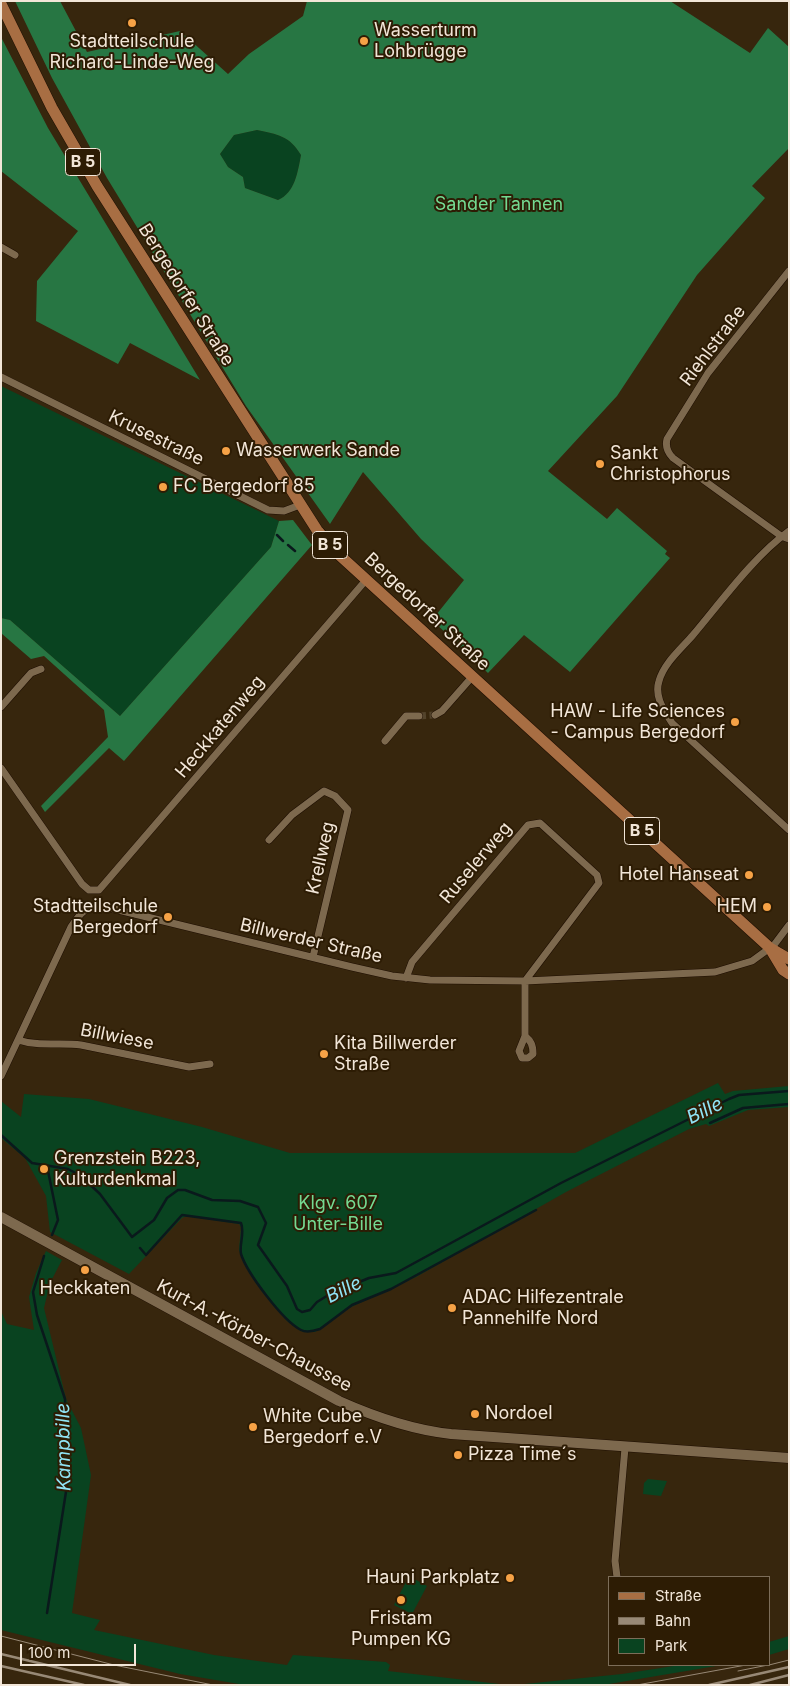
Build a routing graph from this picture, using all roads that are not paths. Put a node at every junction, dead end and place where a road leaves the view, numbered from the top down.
1 (1, 4) edge
2 (1, 247) edge
3 (15, 255) dead end
4 (789, 271) edge
5 (1, 377) edge
6 (300, 505) junction
7 (789, 531) edge
8 (785, 538) edge
9 (366, 580) junction
10 (41, 669) dead end
11 (472, 677) junction
12 (1, 707) edge
13 (435, 715) tunnel mouth
14 (419, 716) tunnel mouth
15 (385, 741) dead end
16 (1, 768) edge
17 (789, 830) edge
18 (269, 840) dead end
19 (789, 926) edge
20 (770, 948) junction
21 (313, 957) junction
22 (789, 959) edge
23 (789, 974) edge
24 (406, 978) junction
25 (525, 981) junction
26 (525, 1036) dead end
27 (18, 1040) junction
28 (210, 1064) dead end
29 (1, 1076) edge
30 (1, 1217) edge
31 (625, 1448) junction
32 (789, 1458) edge
33 (617, 1576) edge

1 - 6 main road, Bergedorfer Straße / B 5
2 - 3 street
4 - 8 street, Riehlstraße
5 - 6 street, Krusestraße
6 - 9 main road, Bergedorfer Straße / B 5
7 - 8 street
8 - 17 street
9 - 11 main road, Bergedorfer Straße / B 5
9 - 16 street, Heckkatenweg
10 - 12 street
11 - 13 street
11 - 20 main road, Bergedorfer Straße / B 5
14 - 15 street
18 - 21 street, Krellweg
19 - 20 street, Billwerder Straße
20 - 22 main road, Bergedorfer Straße / B 5
20 - 23 main road, Bergedorfer Straße / B 5
20 - 25 street, Billwerder Straße
21 - 24 street, Billwerder Straße
21 - 27 street, Billwerder Straße
24 - 25 street, Billwerder Straße
24 - 25 street, Ruselerweg
25 - 26 street
27 - 28 street, Billwiese
27 - 29 street
30 - 31 main road, Kurt-A.-Körber-Chaussee
31 - 32 main road, Kurt-A.-Körber-Chaussee
31 - 33 street

